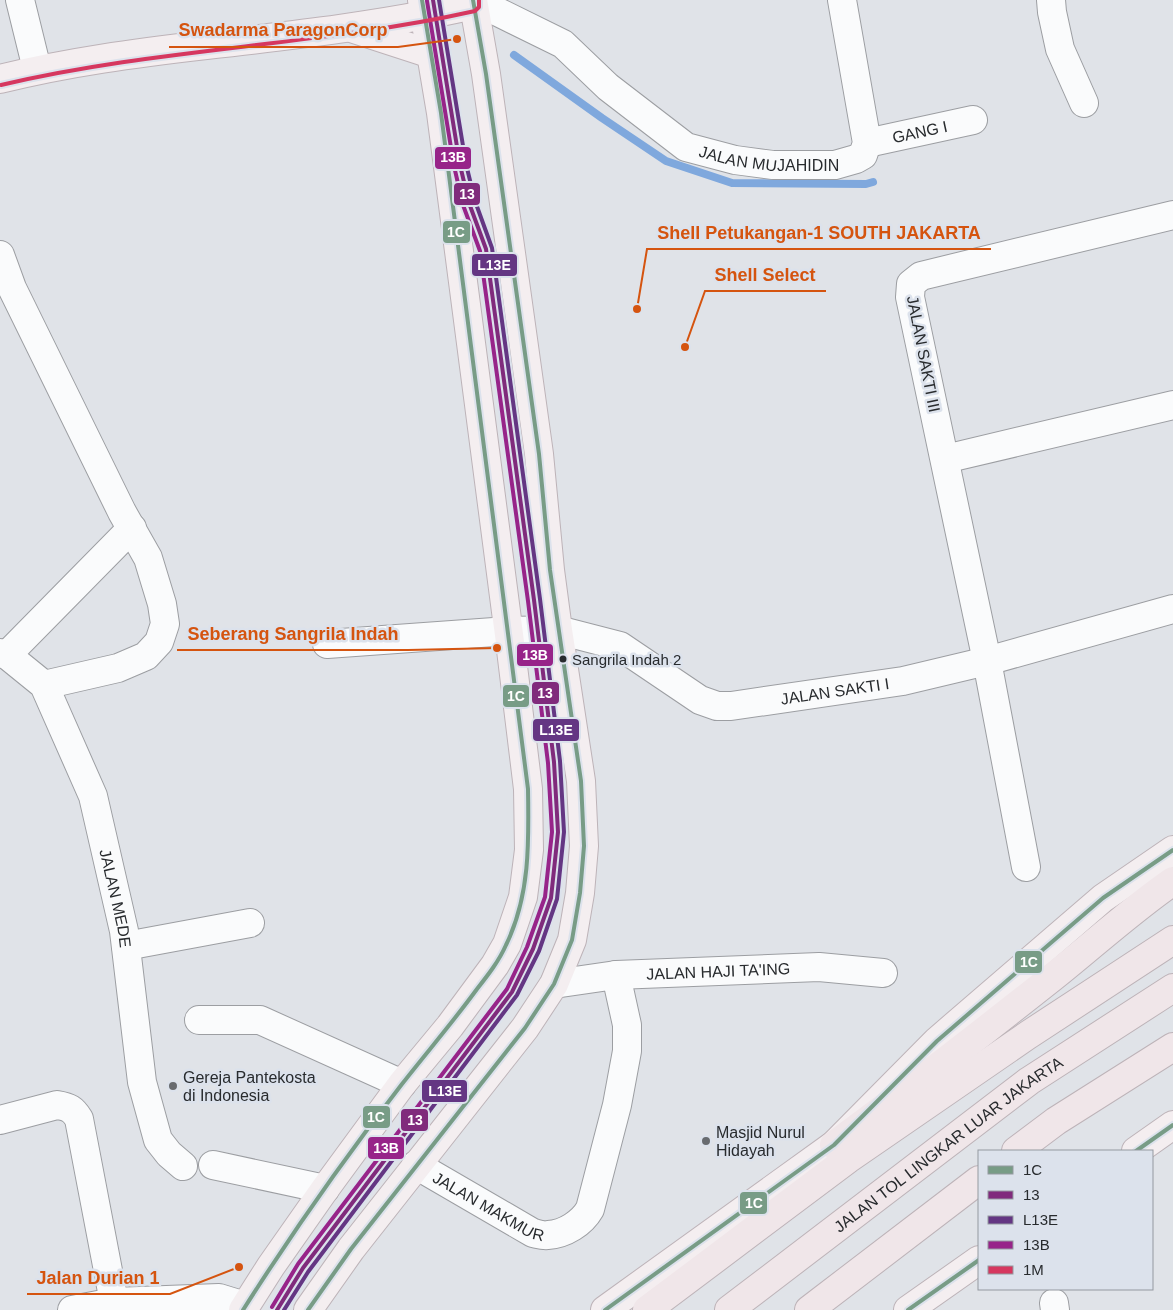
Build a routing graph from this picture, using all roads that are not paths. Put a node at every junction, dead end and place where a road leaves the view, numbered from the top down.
1 (20, 0) edge
2 (402, 0) edge
3 (842, 0) edge
4 (1051, 0) edge
5 (473, 2) edge
6 (423, 8) edge
7 (377, 23) junction
8 (351, 28) junction
9 (433, 67) junction
10 (37, 69) junction
11 (0, 79) edge
12 (1084, 103) dead end
13 (973, 120) dead end
14 (867, 143) junction
15 (1173, 215) edge
16 (0, 255) edge
17 (6, 288) edge
18 (1173, 406) edge
19 (945, 459) junction
20 (132, 528) junction
21 (1173, 609) edge
22 (558, 630) junction
23 (508, 631) junction
24 (328, 644) dead end
25 (4, 654) edge
26 (987, 661) junction
27 (44, 685) junction
28 (1173, 850) edge
29 (1026, 868) dead end
30 (1173, 882) edge
31 (250, 923) dead end
32 (1173, 940) edge
33 (126, 946) junction
34 (883, 973) dead end
35 (616, 975) junction
36 (554, 984) junction
37 (1173, 988) edge
38 (199, 1020) dead end
39 (1173, 1047) edge
40 (402, 1084) junction
41 (0, 1120) edge
42 (1173, 1125) edge
43 (834, 1145) junction
44 (1017, 1150) edge
45 (1137, 1150) edge
46 (213, 1165) dead end
47 (416, 1165) junction
48 (183, 1166) dead end
49 (978, 1181) edge
50 (325, 1189) junction
51 (576, 1190) dead end
52 (565, 1231) junction
53 (978, 1261) edge
54 (114, 1302) junction
55 (244, 1308) edge
56 (72, 1310) edge
57 (308, 1310) edge
58 (606, 1310) edge
59 (647, 1310) edge
60 (729, 1310) edge
61 (809, 1310) edge
62 (908, 1310) edge

1 - 10 street
2 - 7 main road
3 - 14 street
4 - 12 street
5 - 6 main road
5 - 14 street, JALAN MUJAHIDIN
5 - 22 main road
6 - 7 main road
6 - 9 main road
7 - 8 main road
8 - 9 main road
8 - 10 main road
9 - 23 main road
10 - 11 main road
13 - 14 street, GANG I
15 - 19 street, JALAN SAKTI III
16 - 17 street
17 - 20 street
18 - 19 street
19 - 26 street, JALAN SAKTI III
20 - 25 street
20 - 27 street
21 - 26 street, JALAN SAKTI I
22 - 23 street, JALAN SAKTI I
22 - 26 street, JALAN SAKTI I
22 - 36 main road
23 - 24 street, JALAN SAKTI I
23 - 40 main road
25 - 27 street, JALAN MEDE
26 - 29 street, JALAN SAKTI III
27 - 33 street, JALAN MEDE
28 - 43 main road
30 - 43 highway
31 - 33 street
32 - 59 highway
33 - 48 street, JALAN MEDE
34 - 35 street, JALAN HAJI TA'ING
35 - 36 street, JALAN HAJI TA'ING
35 - 52 street
36 - 47 main road
37 - 60 highway, JALAN TOL LINGKAR LUAR JAKARTA
38 - 40 street
39 - 44 highway
40 - 50 main road
41 - 54 street
42 - 45 main road
43 - 58 main road
46 - 50 street
47 - 52 street, JALAN MAKMUR
47 - 57 main road
49 - 61 highway
50 - 55 main road
51 - 52 street
53 - 62 main road
54 - 55 street
54 - 56 street

